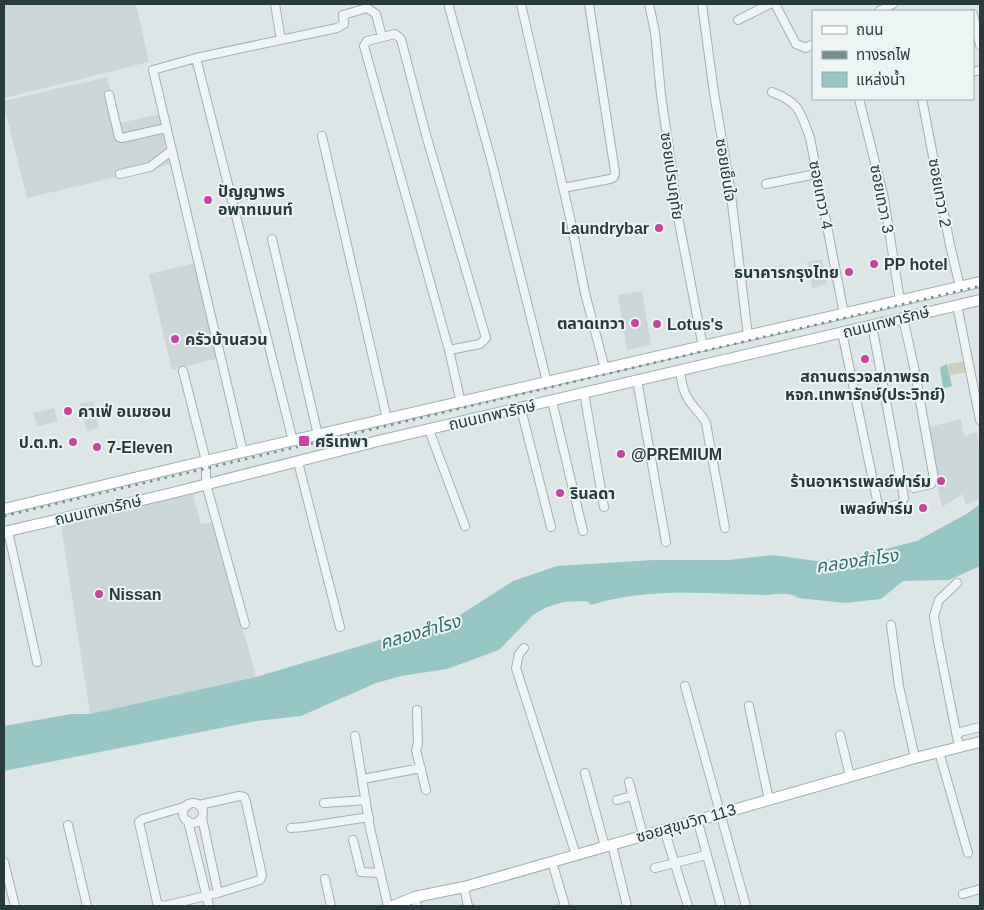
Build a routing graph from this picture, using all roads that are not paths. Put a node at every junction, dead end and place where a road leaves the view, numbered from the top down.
1 (275, 4) edge
2 (521, 4) edge
3 (589, 4) edge
4 (649, 4) edge
5 (702, 4) edge
6 (770, 4) edge
7 (775, 4) edge
8 (893, 4) edge
9 (449, 7) dead end
10 (881, 10) edge
11 (974, 18) edge
12 (738, 20) dead end
13 (382, 37) junction
14 (281, 40) junction
15 (812, 45) edge
16 (980, 45) edge
17 (196, 58) junction
18 (772, 92) dead end
19 (109, 95) dead end
20 (859, 100) edge
21 (922, 100) edge
22 (166, 128) junction
23 (322, 136) dead end
24 (171, 150) junction
25 (120, 174) dead end
26 (816, 174) junction
27 (766, 184) dead end
28 (563, 188) junction
29 (272, 239) dead end
30 (980, 282) edge
31 (960, 287) junction
32 (980, 300) edge
33 (900, 301) junction
34 (957, 305) junction
35 (844, 314) junction
36 (903, 318) junction
37 (872, 325) junction
38 (842, 332) junction
39 (748, 336) junction
40 (703, 347) junction
41 (449, 350) junction
42 (605, 369) junction
43 (680, 370) junction
44 (184, 371) dead end
45 (637, 380) junction
46 (547, 382) junction
47 (584, 393) junction
48 (552, 401) junction
49 (461, 403) junction
50 (521, 408) junction
51 (388, 419) junction
52 (980, 420) edge
53 (429, 430) junction
54 (318, 435) junction
55 (293, 441) junction
56 (243, 452) junction
57 (206, 461) junction
58 (298, 462) junction
59 (206, 484) junction
60 (914, 488) dead end
61 (604, 507) dead end
62 (4, 509) edge
63 (465, 526) dead end
64 (551, 527) dead end
65 (725, 528) dead end
66 (583, 531) dead end
67 (6, 532) edge
68 (666, 542) dead end
69 (957, 583) dead end
70 (245, 624) dead end
71 (890, 625) dead end
72 (340, 627) dead end
73 (524, 648) dead end
74 (37, 662) dead end
75 (685, 686) dead end
76 (749, 706) dead end
77 (417, 710) dead end
78 (980, 727) edge
79 (956, 733) junction
80 (840, 735) dead end
81 (355, 736) dead end
82 (980, 742) edge
83 (959, 747) junction
84 (939, 752) junction
85 (915, 758) junction
86 (421, 768) junction
87 (584, 773) dead end
88 (850, 776) junction
89 (362, 779) junction
90 (629, 782) dead end
91 (426, 790) dead end
92 (632, 796) junction
93 (366, 800) junction
94 (616, 800) dead end
95 (769, 800) junction
96 (324, 803) dead end
97 (199, 805) junction
98 (187, 806) junction
99 (720, 812) junction
100 (369, 817) junction
101 (202, 818) junction
102 (697, 819) junction
103 (188, 821) junction
104 (68, 825) dead end
105 (292, 828) dead end
106 (664, 829) junction
107 (643, 835) junction
108 (353, 840) dead end
109 (608, 846) junction
110 (968, 853) dead end
111 (576, 855) junction
112 (706, 855) junction
113 (4, 862) edge
114 (552, 862) junction
115 (675, 863) junction
116 (655, 868) dead end
117 (380, 873) junction
118 (326, 879) dead end
119 (464, 887) junction
120 (980, 889) edge
121 (218, 893) junction
122 (963, 894) dead end
123 (206, 896) junction
124 (416, 902) edge
125 (15, 906) edge
126 (87, 906) edge
127 (209, 906) edge
128 (331, 906) edge
129 (388, 906) edge
130 (393, 906) edge
131 (468, 906) edge
132 (566, 906) edge
133 (628, 906) edge
134 (688, 906) edge
135 (721, 906) edge
136 (746, 906) edge

1 - 14 street
2 - 28 street
3 - 28 street
4 - 40 street, ซอยเปรมฤทัย
5 - 39 street, ซอยเย็นใจ
6 - 12 street
7 - 15 street
8 - 10 street
9 - 46 street
11 - 16 street
13 - 14 street
13 - 41 street
13 - 41 street
14 - 17 street
17 - 22 street
17 - 55 street
18 - 26 street, ซอยเทวา 4
19 - 22 street
20 - 33 street, ซอยเทวา 3
21 - 31 street, ซอยเทวา 2
22 - 24 street
23 - 51 street
24 - 25 street
24 - 56 street
26 - 27 street
26 - 35 street, ซอยเทวา 4
28 - 42 street
29 - 54 street
30 - 31 main road, ถนนเทพารักษ์
31 - 33 main road, ถนนเทพารักษ์
32 - 34 main road, ถนนเทพารักษ์
33 - 35 main road, ถนนเทพารักษ์
34 - 36 main road, ถนนเทพารักษ์
34 - 52 street
35 - 39 main road, ถนนเทพารักษ์
36 - 37 main road, ถนนเทพารักษ์
36 - 60 street
37 - 38 main road, ถนนเทพารักษ์
37 - 38 street
38 - 43 main road, ถนนเทพารักษ์
39 - 40 main road, ถนนเทพารักษ์
40 - 42 main road, ถนนเทพารักษ์
41 - 49 street
42 - 46 main road, ถนนเทพารักษ์
43 - 45 main road, ถนนเทพารักษ์
43 - 65 street
44 - 57 street
45 - 47 main road, ถนนเทพารักษ์
45 - 68 street
46 - 49 main road, ถนนเทพารักษ์
47 - 48 main road, ถนนเทพารักษ์
47 - 61 street
48 - 50 main road, ถนนเทพารักษ์
48 - 66 street
49 - 51 main road, ถนนเทพารักษ์
50 - 53 main road, ถนนเทพารักษ์
50 - 64 street
51 - 54 main road, ถนนเทพารักษ์
53 - 58 main road, ถนนเทพารักษ์
53 - 63 street
54 - 55 main road, ถนนเทพารักษ์
55 - 56 main road, ถนนเทพารักษ์
56 - 57 main road, ถนนเทพารักษ์
57 - 59 street
57 - 62 main road, ถนนเทพารักษ์
58 - 59 main road, ถนนเทพารักษ์
58 - 72 street
59 - 67 main road, ถนนเทพารักษ์
59 - 70 street
67 - 74 street
69 - 79 street
71 - 85 street
73 - 111 street
75 - 99 street
76 - 95 street
77 - 86 street
78 - 79 street
79 - 83 street
80 - 88 street
81 - 89 street
82 - 83 main road, ซอยสุขุมวิท 113
83 - 84 main road, ซอยสุขุมวิท 113
84 - 85 main road, ซอยสุขุมวิท 113
84 - 110 street
85 - 88 main road, ซอยสุขุมวิท 113
86 - 89 street
86 - 91 street
87 - 109 street
88 - 95 main road, ซอยสุขุมวิท 113
89 - 93 street
90 - 92 street
92 - 94 street
92 - 107 street
93 - 96 street
93 - 100 street
95 - 99 main road, ซอยสุขุมวิท 113
97 - 98 street
97 - 101 street
97 - 121 street
98 - 103 street
98 - 123 street
99 - 102 main road, ซอยสุขุมวิท 113
99 - 136 street
100 - 105 street
100 - 117 street
101 - 103 street
101 - 121 street
102 - 106 main road, ซอยสุขุมวิท 113
102 - 112 street
103 - 123 street
104 - 126 street
106 - 107 main road, ซอยสุขุมวิท 113
106 - 115 street
107 - 109 main road, ซอยสุขุมวิท 113
108 - 117 street
109 - 111 main road, ซอยสุขุมวิท 113
109 - 133 street
111 - 114 main road, ซอยสุขุมวิท 113
112 - 115 street
112 - 135 street
113 - 125 street
114 - 119 main road, ซอยสุขุมวิท 113
114 - 132 street
115 - 116 street
115 - 134 street
117 - 129 street
118 - 128 street
119 - 124 main road, ซอยสุขุมวิท 113
119 - 131 street
120 - 122 street
121 - 123 street
123 - 127 street
124 - 130 main road, ซอยสุขุมวิท 113

